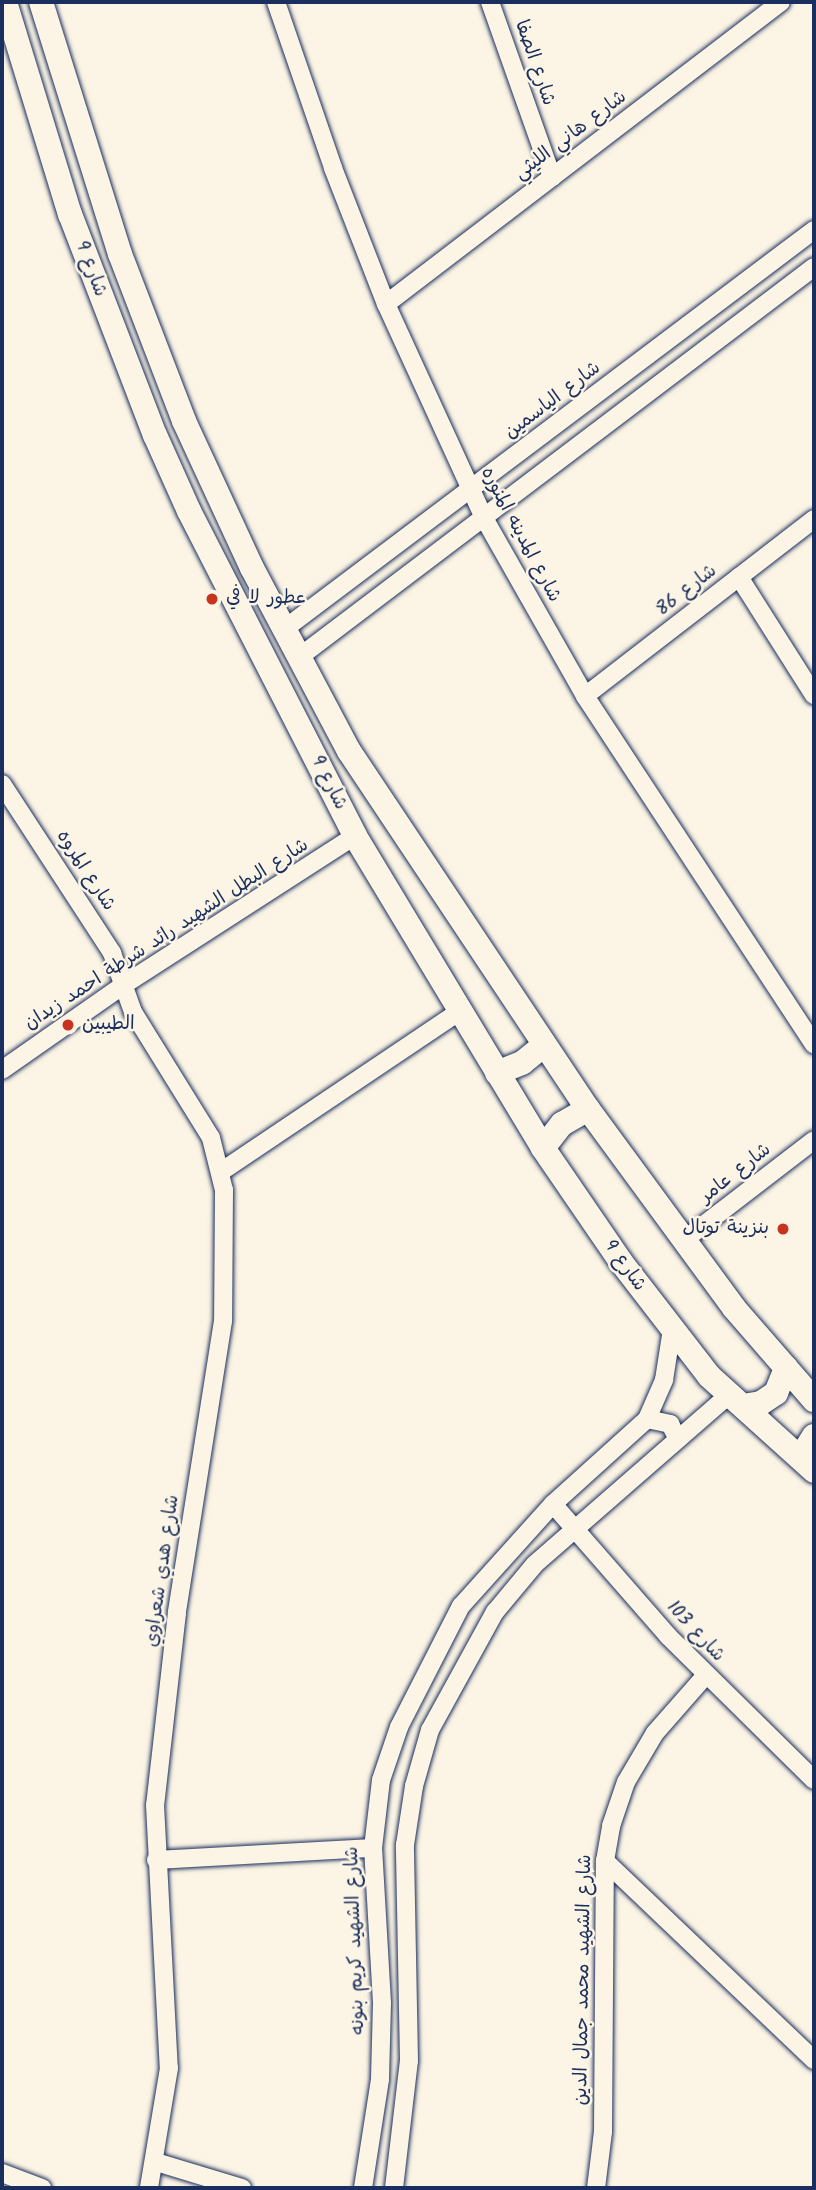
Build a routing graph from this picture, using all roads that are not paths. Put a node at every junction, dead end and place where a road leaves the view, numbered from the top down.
1 (5, 2) edge
2 (41, 2) edge
3 (276, 2) edge
4 (490, 2) edge
5 (781, 2) edge
6 (552, 177) junction
7 (814, 230) edge
8 (793, 248) junction
9 (812, 269) edge
10 (386, 304) junction
11 (470, 489) junction
12 (484, 518) junction
13 (814, 519) edge
14 (739, 577) junction
15 (283, 630) junction
16 (298, 659) junction
17 (814, 695) edge
18 (585, 696) junction
19 (2, 784) edge
20 (355, 836) junction
21 (125, 984) junction
22 (462, 1010) junction
23 (814, 1044) edge
24 (543, 1046) junction
25 (2, 1070) edge
26 (497, 1073) junction
27 (588, 1109) junction
28 (814, 1140) edge
29 (543, 1148) junction
30 (222, 1171) junction
31 (684, 1241) junction
32 (671, 1329) junction
33 (786, 1368) junction
34 (737, 1400) junction
35 (814, 1400) edge
36 (647, 1419) junction
37 (814, 1436) edge
38 (678, 1439) junction
39 (810, 1467) edge
40 (553, 1504) junction
41 (575, 1530) junction
42 (706, 1675) junction
43 (814, 1780) edge
44 (373, 1848) junction
45 (156, 1860) junction
46 (605, 1861) junction
47 (814, 2060) edge
48 (156, 2162) junction
49 (2, 2173) edge
50 (42, 2188) edge
51 (149, 2188) edge
52 (242, 2188) edge
53 (363, 2188) edge
54 (394, 2188) edge
55 (596, 2188) edge

1 - 20 main road, شارع 9
2 - 15 main road, شارع 9
3 - 10 street, شارع المدينه المنوره
4 - 6 street, شارع الصفا
5 - 6 street, شارع هاني الليثي
6 - 10 street, شارع هاني الليثي
7 - 8 street, شارع الياسمين
8 - 9 street
8 - 11 street, شارع الياسمين
9 - 12 street
10 - 11 street, شارع المدينه المنوره
11 - 12 street, شارع المدينه المنوره
11 - 15 street, شارع الياسمين
12 - 16 street
12 - 18 street, شارع المدينه المنوره
13 - 14 street, شارع 86
14 - 17 street
14 - 18 street, شارع 86
15 - 16 main road, شارع 9
16 - 24 main road, شارع 9
18 - 23 street, شارع المدينه المنوره
19 - 21 street, شارع المروه
20 - 21 street, شارع البطل الشهيد رائد شرطة احمد زيدان
20 - 22 main road, شارع 9
21 - 25 street, شارع البطل الشهيد رائد شرطة احمد زيدان
21 - 30 street, شارع هدي شعراوي
22 - 26 main road, شارع 9
22 - 30 street
24 - 26 main road
24 - 27 main road, شارع 9
26 - 29 main road, شارع 9
27 - 29 main road
27 - 31 main road, شارع 9
28 - 31 street, شارع عامر
29 - 32 main road, شارع 9
30 - 45 street, شارع هدي شعراوي
31 - 33 main road, شارع 9
32 - 34 main road, شارع 9
32 - 36 street, شارع الشهيد كريم بنونه
33 - 34 main road
33 - 35 main road, شارع 9
34 - 38 street
34 - 39 main road, شارع 9
36 - 38 street
36 - 40 street, شارع الشهيد كريم بنونه
37 - 39 main road
38 - 41 street
40 - 41 street, شارع 103
40 - 44 street, شارع الشهيد كريم بنونه
41 - 42 street, شارع 103
41 - 54 street
42 - 43 street, شارع 103
42 - 46 street, شارع الشهيد محمد جمال الدين
44 - 45 street
44 - 53 street, شارع الشهيد كريم بنونه
45 - 48 street, شارع هدي شعراوي
46 - 47 street
46 - 55 street, شارع الشهيد محمد جمال الدين
48 - 51 street, شارع هدي شعراوي
48 - 52 street
49 - 50 street

